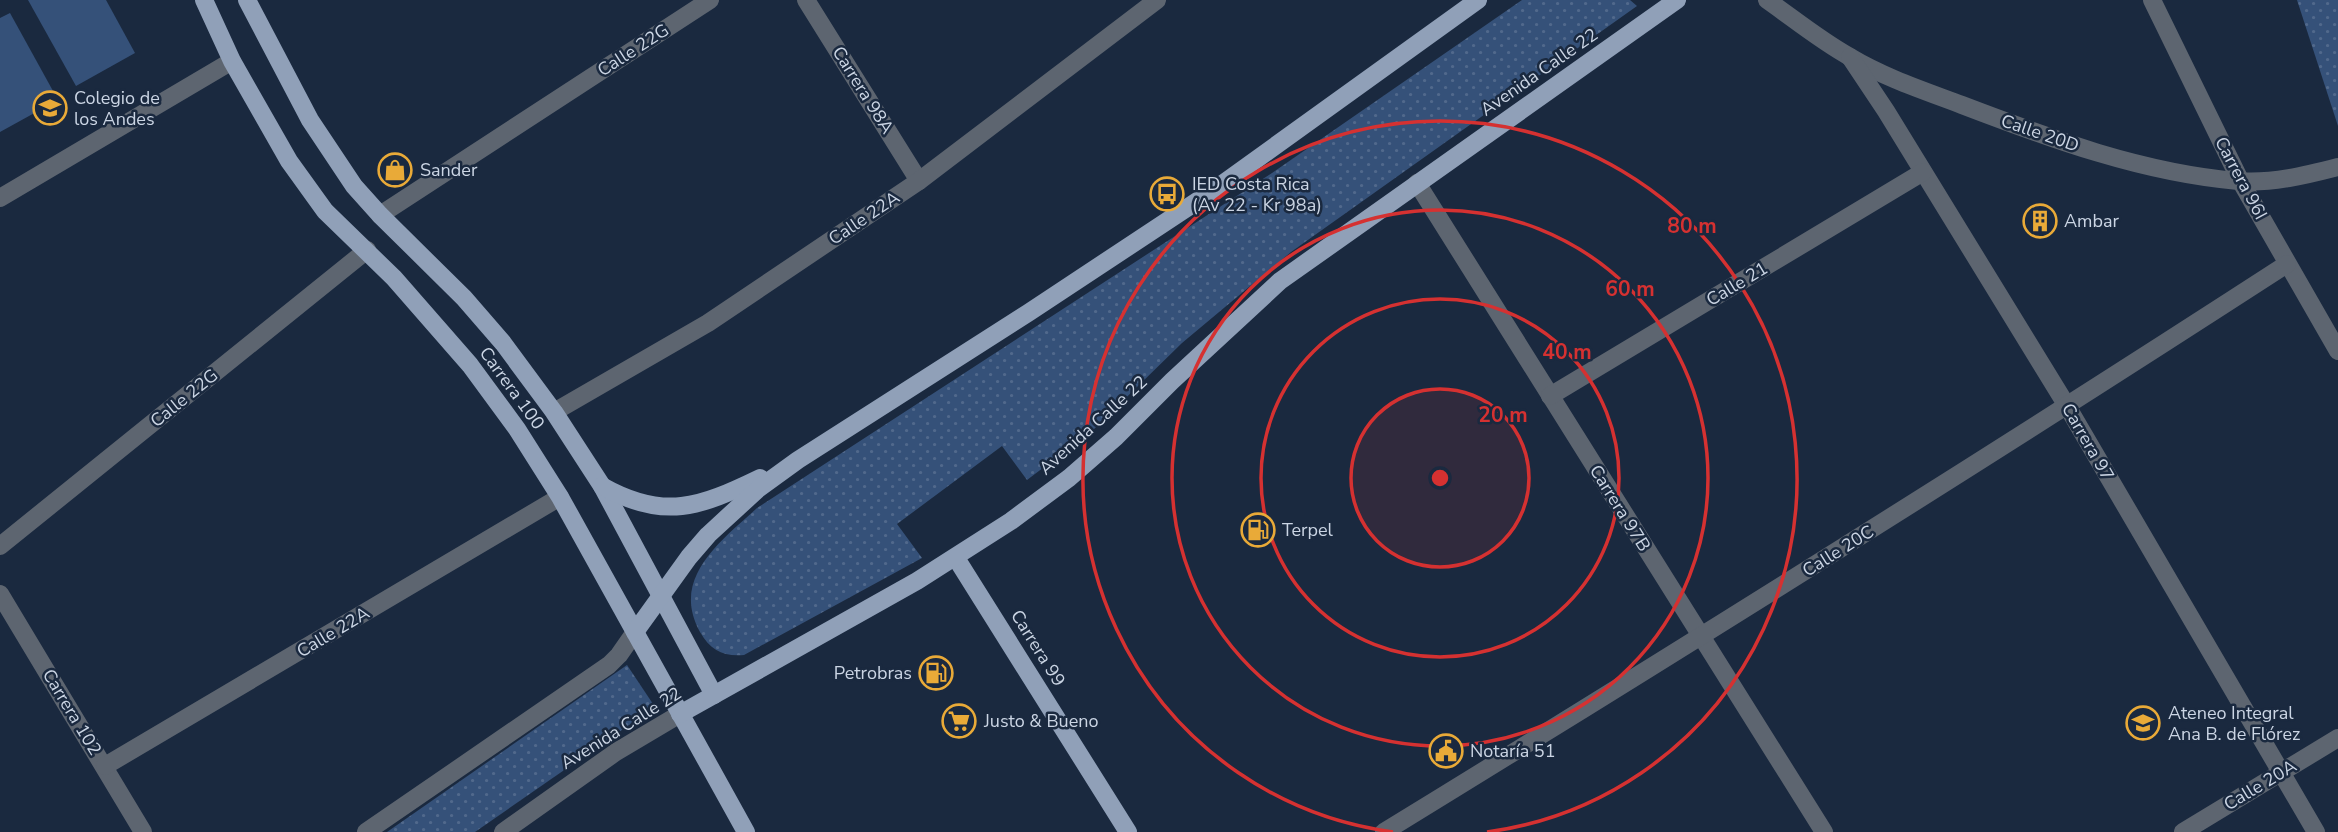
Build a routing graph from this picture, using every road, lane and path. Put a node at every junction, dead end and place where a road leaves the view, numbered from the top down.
1 (204, 0) edge
2 (247, 0) edge
3 (710, 0) edge
4 (806, 0) edge
5 (1157, 0) edge
6 (1478, 0) edge
7 (1677, 0) edge
8 (1767, 0) edge
9 (2152, 0) edge
10 (1850, 57) junction
11 (232, 61) junction
12 (2338, 167) edge
13 (1923, 172) junction
14 (919, 181) junction
15 (2241, 182) junction
16 (1417, 183) junction
17 (0, 198) edge
18 (380, 215) junction
19 (367, 250) junction
20 (2287, 264) junction
21 (2338, 351) edge
22 (1550, 396) junction
23 (2067, 406) junction
24 (554, 411) junction
25 (798, 460) junction
26 (602, 486) junction
27 (560, 497) junction
28 (0, 545) edge
29 (956, 558) junction
30 (0, 594) edge
31 (661, 596) junction
32 (635, 632) junction
33 (1700, 638) junction
34 (715, 695) junction
35 (680, 714) junction
36 (2338, 738) edge
37 (105, 766) junction
38 (2281, 772) junction
39 (144, 832) edge
40 (366, 832) edge
41 (503, 832) edge
42 (746, 832) edge
43 (1128, 832) edge
44 (1384, 832) edge
45 (1824, 832) edge
46 (2183, 832) edge
47 (2316, 832) edge

1 - 11 main road, Carrera 100
2 - 18 main road, Carrera 100
3 - 18 street, Calle 22G
4 - 14 street, Carrera 98A
5 - 14 street, Calle 22A
6 - 25 main road
7 - 16 main road, Avenida Calle 22
8 - 10 street, Calle 20D
9 - 15 street, Carrera 96I
10 - 13 street, Carrera 97
10 - 15 street, Calle 20D
11 - 17 street
11 - 19 main road, Carrera 100
12 - 15 street, Calle 20D
13 - 22 street, Calle 21
13 - 23 street, Carrera 97
14 - 24 street, Calle 22A
15 - 20 street, Carrera 96I
16 - 22 street, Carrera 97B
16 - 29 main road, Avenida Calle 22
18 - 24 main road, Carrera 100
19 - 27 main road, Carrera 100
19 - 28 street, Calle 22G
20 - 21 street, Carrera 96I
20 - 23 street, Calle 20C
22 - 33 street, Carrera 97B
23 - 33 street, Calle 20C
23 - 38 street, Carrera 97
24 - 26 main road, Carrera 100
25 - 26 main road
25 - 31 main road
26 - 31 main road, Carrera 100
27 - 32 main road, Carrera 100
27 - 37 street, Calle 22A
29 - 34 main road, Avenida Calle 22
29 - 43 main road, Carrera 99
30 - 37 street, Carrera 102
31 - 32 main road
31 - 34 main road, Carrera 100
32 - 35 main road, Carrera 100
32 - 40 street
33 - 44 street, Calle 20C
33 - 45 street, Carrera 97B
34 - 35 main road, Avenida Calle 22
35 - 41 street, Avenida Calle 22
35 - 42 main road, Carrera 100
36 - 38 street, Calle 20A
37 - 39 street, Carrera 102
38 - 46 street, Calle 20A
38 - 47 street, Carrera 97

